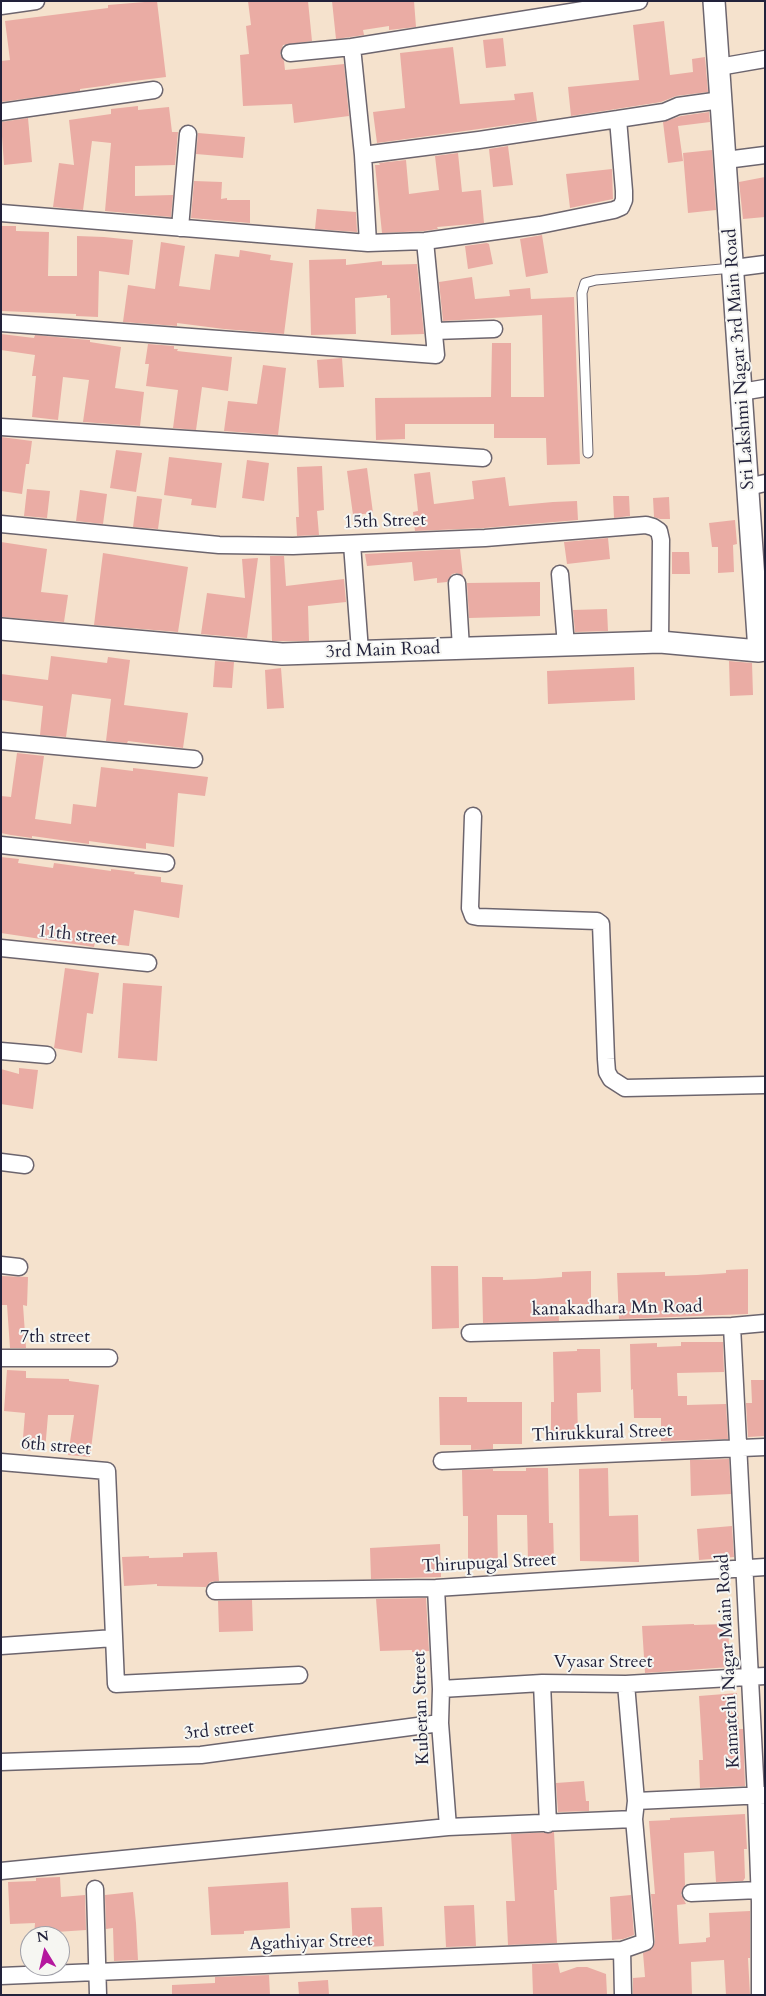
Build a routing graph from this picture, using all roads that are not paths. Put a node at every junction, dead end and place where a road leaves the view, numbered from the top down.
1 (36, 1) edge
2 (639, 1) edge
3 (714, 1) edge
4 (1, 6) edge
5 (352, 47) junction
6 (290, 53) dead end
7 (765, 59) edge
8 (719, 67) junction
9 (154, 90) dead end
10 (721, 100) junction
11 (1, 112) edge
12 (618, 119) junction
13 (188, 134) dead end
14 (363, 155) junction
15 (765, 155) edge
16 (726, 160) junction
17 (1, 213) edge
18 (180, 228) junction
19 (425, 241) junction
20 (368, 243) junction
21 (765, 264) edge
22 (734, 268) junction
23 (1, 324) edge
24 (494, 329) dead end
25 (434, 331) junction
26 (765, 388) edge
27 (741, 392) junction
28 (1, 427) edge
29 (588, 453) dead end
30 (483, 458) dead end
31 (756, 485) edge
32 (1, 524) edge
33 (352, 544) junction
34 (560, 574) dead end
35 (457, 583) dead end
36 (1, 629) edge
37 (660, 642) junction
38 (566, 645) junction
39 (461, 648) junction
40 (360, 651) junction
41 (762, 651) edge
42 (1, 741) edge
43 (194, 760) dead end
44 (473, 816) dead end
45 (1, 845) edge
46 (166, 863) dead end
47 (1, 948) edge
48 (148, 963) dead end
49 (1, 1051) edge
50 (47, 1055) dead end
51 (765, 1085) edge
52 (1, 1162) edge
53 (25, 1165) dead end
54 (1, 1265) edge
55 (19, 1267) dead end
56 (765, 1323) edge
57 (732, 1326) junction
58 (470, 1333) dead end
59 (1, 1358) edge
60 (108, 1358) dead end
61 (765, 1447) edge
62 (738, 1448) junction
63 (442, 1461) dead end
64 (1, 1462) edge
65 (765, 1567) edge
66 (744, 1568) junction
67 (436, 1588) junction
68 (215, 1591) dead end
69 (114, 1638) junction
70 (1, 1646) edge
71 (299, 1675) dead end
72 (758, 1677) edge
73 (542, 1683) junction
74 (626, 1684) junction
75 (441, 1689) junction
76 (440, 1723) junction
77 (1, 1762) edge
78 (760, 1796) edge
79 (636, 1801) junction
80 (634, 1819) junction
81 (548, 1824) junction
82 (448, 1827) junction
83 (1, 1871) edge
84 (95, 1889) dead end
85 (691, 1893) dead end
86 (761, 1898) edge
87 (622, 1950) junction
88 (97, 1972) junction
89 (1, 1976) edge
90 (98, 1995) edge
91 (623, 1995) edge
92 (760, 1995) edge

1 - 4 street
2 - 5 street
3 - 8 street, Sri Lakshmi Nagar 3rd Main Road
5 - 6 street
5 - 14 street
7 - 8 street
8 - 10 street, Sri Lakshmi Nagar 3rd Main Road
9 - 11 street
10 - 12 street
10 - 16 street, Sri Lakshmi Nagar 3rd Main Road
12 - 14 street
12 - 19 street
13 - 18 street
14 - 20 street
15 - 16 street
16 - 22 street, Sri Lakshmi Nagar 3rd Main Road
17 - 18 street
18 - 20 street
19 - 20 street
19 - 25 street
21 - 22 street
22 - 27 street, Sri Lakshmi Nagar 3rd Main Road
22 - 29 lane
23 - 25 street
24 - 25 street
26 - 27 street
27 - 31 street, Sri Lakshmi Nagar 3rd Main Road
28 - 30 street
31 - 41 street, Sri Lakshmi Nagar 3rd Main Road
32 - 33 street, 15th Street
33 - 37 street, 15th Street
33 - 40 street
34 - 38 street
35 - 39 street
36 - 40 street, 3rd Main Road
37 - 38 street, 3rd Main Road
37 - 41 street, 3rd Main Road
38 - 39 street, 3rd Main Road
39 - 40 street, 3rd Main Road
42 - 43 street
44 - 51 street
45 - 46 street
47 - 48 street, 11th street
49 - 50 street
52 - 53 street
54 - 55 street
56 - 57 street, kanakadhara Mn Road
57 - 58 street, kanakadhara Mn Road
57 - 62 street, Kamatchi Nagar Main Road
59 - 60 street, 7th street
61 - 62 street, Thirukkural Street
62 - 63 street, Thirukkural Street
62 - 66 street, Kamatchi Nagar Main Road
64 - 69 street, 6th street
65 - 66 street, Thirupugal Street
66 - 67 street, Thirupugal Street
66 - 72 street, Kamatchi Nagar Main Road
67 - 68 street, Thirupugal Street
67 - 75 street, Kuberan Street
69 - 70 street
69 - 71 street
72 - 74 street, Vyasar Street
72 - 78 street, Kamatchi Nagar Main Road
73 - 74 street, Vyasar Street
73 - 75 street, Vyasar Street
73 - 81 street
74 - 79 street
75 - 76 street, Kuberan Street
76 - 77 street, 3rd street
76 - 82 street, Kuberan Street
78 - 79 street
78 - 86 street, Kamatchi Nagar Main Road
79 - 80 street
80 - 81 street
80 - 87 street, Agathiyar Street
81 - 82 street
82 - 83 street
84 - 88 street
85 - 86 street
86 - 92 street, Kamatchi Nagar Main Road
87 - 88 street, Agathiyar Street
87 - 91 street
88 - 89 street, Agathiyar Street
88 - 90 street

